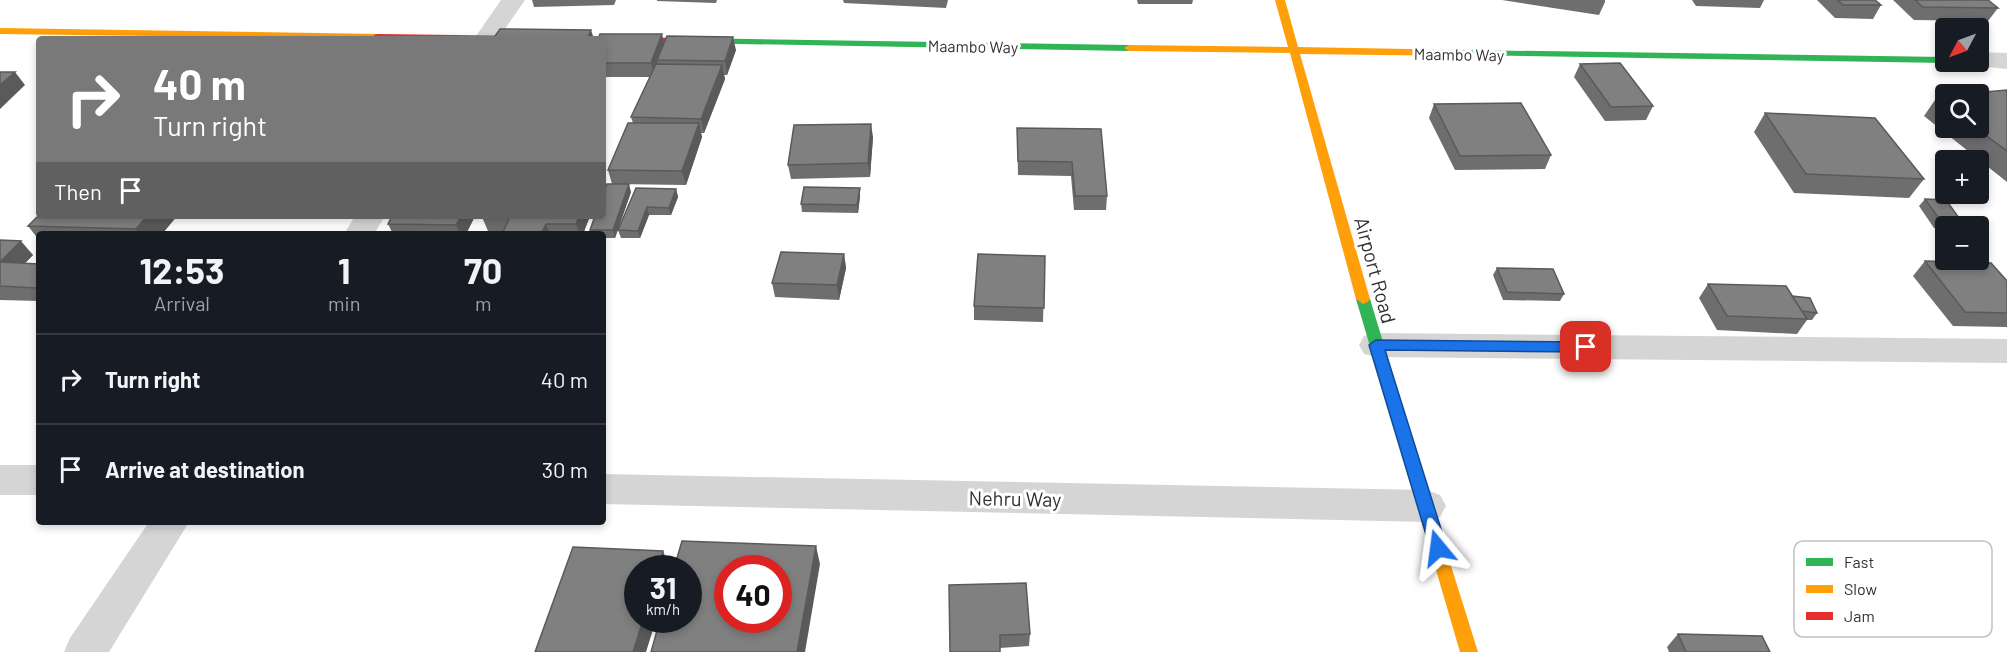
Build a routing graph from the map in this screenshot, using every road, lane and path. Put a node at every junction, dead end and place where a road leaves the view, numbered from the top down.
1 (513, 0) edge
2 (1280, 0) edge
3 (0, 31) edge
4 (348, 36) edge
5 (488, 36) edge
6 (606, 40) edge
7 (1295, 52) junction
8 (1935, 60) edge
9 (1989, 60) edge
10 (2007, 61) edge
11 (1376, 345) junction
12 (2007, 351) edge
13 (0, 480) edge
14 (36, 480) edge
15 (606, 489) edge
16 (1426, 506) junction
17 (168, 525) edge
18 (84, 652) edge
19 (1469, 652) edge

1 - 5 street
2 - 7 street, Airport Road
3 - 4 street, Maambo Way
6 - 7 street, Maambo Way
7 - 8 street, Maambo Way
7 - 11 street, Airport Road
9 - 10 street
11 - 12 street
11 - 16 street, Airport Road
13 - 14 street
15 - 16 street, Nehru Way
16 - 19 street, Airport Road
17 - 18 street

